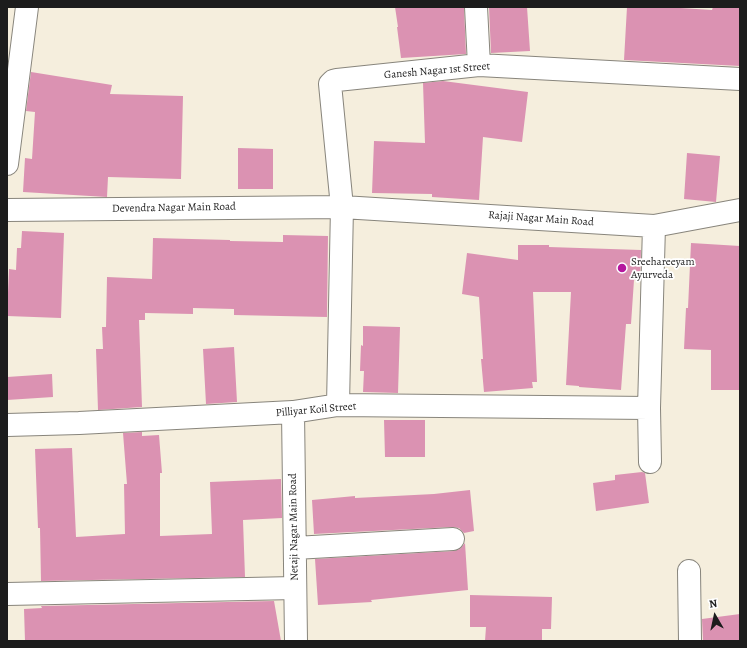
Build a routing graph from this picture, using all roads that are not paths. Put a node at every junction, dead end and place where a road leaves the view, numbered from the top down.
1 (27, 7) edge
2 (476, 7) edge
3 (479, 65) junction
4 (740, 79) edge
5 (7, 164) edge
6 (342, 207) junction
7 (7, 210) edge
8 (740, 210) edge
9 (654, 226) junction
10 (338, 406) junction
11 (649, 408) junction
12 (293, 412) junction
13 (7, 425) edge
14 (650, 462) dead end
15 (453, 538) dead end
16 (295, 548) junction
17 (689, 571) dead end
18 (295, 588) junction
19 (7, 594) edge
20 (296, 641) edge
21 (690, 641) edge

1 - 5 street
2 - 3 street
3 - 4 street, Ganesh Nagar 1st Street
3 - 6 street, Ganesh Nagar 1st Street
6 - 7 street, Devendra Nagar Main Road
6 - 9 street, Rajaji Nagar Main Road
6 - 10 street
8 - 9 street, Rajaji Nagar Main Road
9 - 11 street
10 - 11 street, Pilliyar Koil Street
10 - 12 street, Pilliyar Koil Street
11 - 14 street
12 - 13 street, Pilliyar Koil Street
12 - 16 street, Netaji Nagar Main Road
15 - 16 street
16 - 18 street, Netaji Nagar Main Road
17 - 21 street
18 - 19 street
18 - 20 street, Netaji Nagar Main Road

